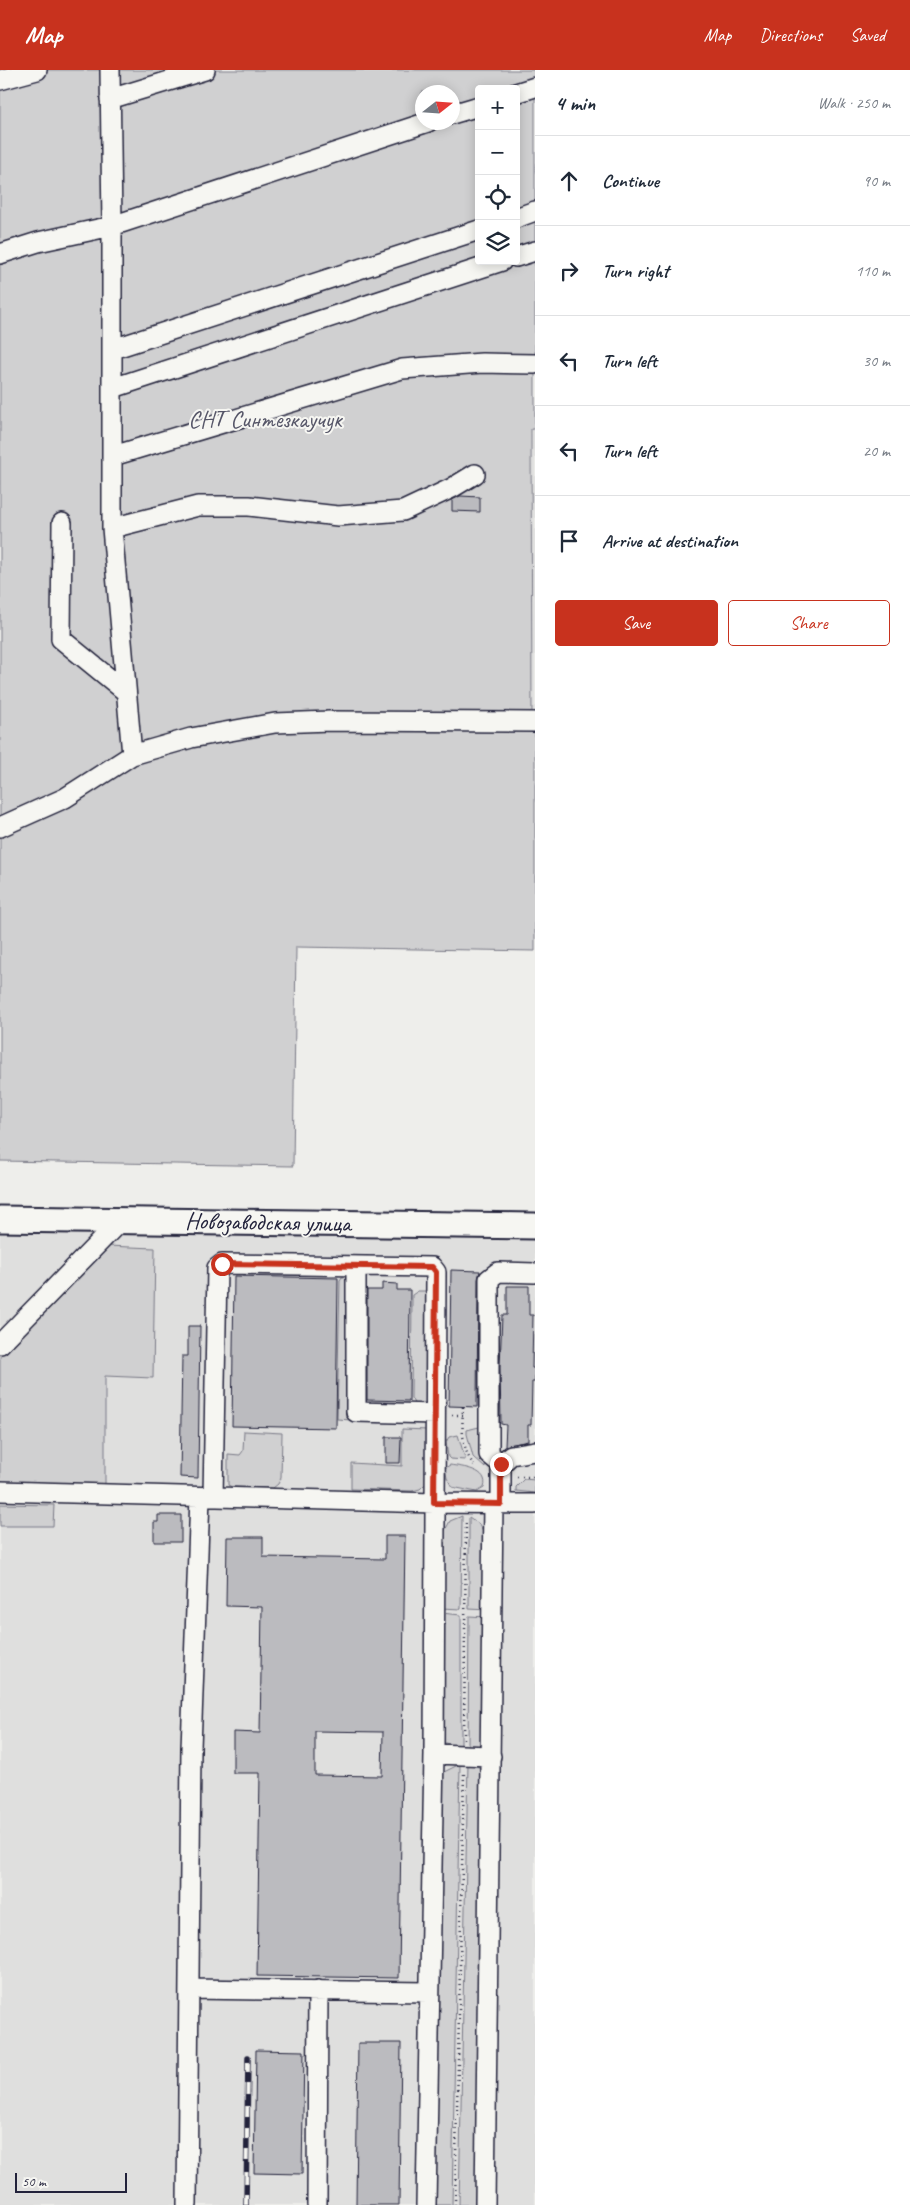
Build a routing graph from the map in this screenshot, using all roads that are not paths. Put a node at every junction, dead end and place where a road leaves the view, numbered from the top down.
1 (37, 70) edge
2 (110, 70) edge
3 (205, 70) edge
4 (0, 80) edge
5 (535, 87) edge
6 (520, 92) edge
7 (110, 99) junction
8 (475, 107) edge
9 (460, 112) edge
10 (415, 126) edge
11 (535, 211) edge
12 (520, 217) edge
13 (112, 226) junction
14 (475, 231) edge
15 (535, 251) edge
16 (0, 254) edge
17 (520, 256) edge
18 (490, 265) edge
19 (113, 349) junction
20 (535, 364) edge
21 (113, 388) junction
22 (113, 456) junction
23 (475, 474) dead end
24 (62, 522) dead end
25 (112, 528) junction
26 (126, 692) junction
27 (535, 722) edge
28 (132, 755) junction
29 (0, 827) edge
30 (0, 1219) edge
31 (121, 1220) junction
32 (535, 1226) edge
33 (356, 1266) junction
34 (535, 1273) edge
35 (0, 1344) edge
36 (435, 1414) junction
37 (535, 1451) edge
38 (501, 1464) junction
39 (0, 1491) edge
40 (207, 1497) junction
41 (434, 1503) junction
42 (497, 1504) junction
43 (535, 1504) edge
44 (434, 1754) junction
45 (491, 1756) junction
46 (189, 1988) junction
47 (318, 1990) junction
48 (428, 1992) junction
49 (187, 2205) edge
50 (317, 2205) edge
51 (426, 2205) edge
52 (486, 2205) edge

1 - 4 street
2 - 7 street
3 - 7 street
5 - 6 street
7 - 13 street
8 - 9 street
10 - 13 street
11 - 12 street
13 - 16 street
13 - 19 street
14 - 19 street
15 - 17 street
18 - 21 street
19 - 21 street
20 - 22 street
21 - 22 street
22 - 25 street
23 - 25 street
24 - 26 street
25 - 26 street
26 - 28 street
27 - 28 street
28 - 29 street
30 - 31 main road, Новозаводская улица
31 - 32 main road, Новозаводская улица
31 - 35 street
33 - 36 street
33 - 36 street
33 - 40 street
34 - 38 street
36 - 41 street
37 - 38 street
38 - 42 street
39 - 40 street
40 - 41 street
40 - 46 street
41 - 42 street
41 - 44 street
42 - 43 street
42 - 45 street
44 - 45 street
44 - 48 street
45 - 52 street
46 - 47 street
46 - 49 street
47 - 48 street
47 - 50 street
48 - 51 street

